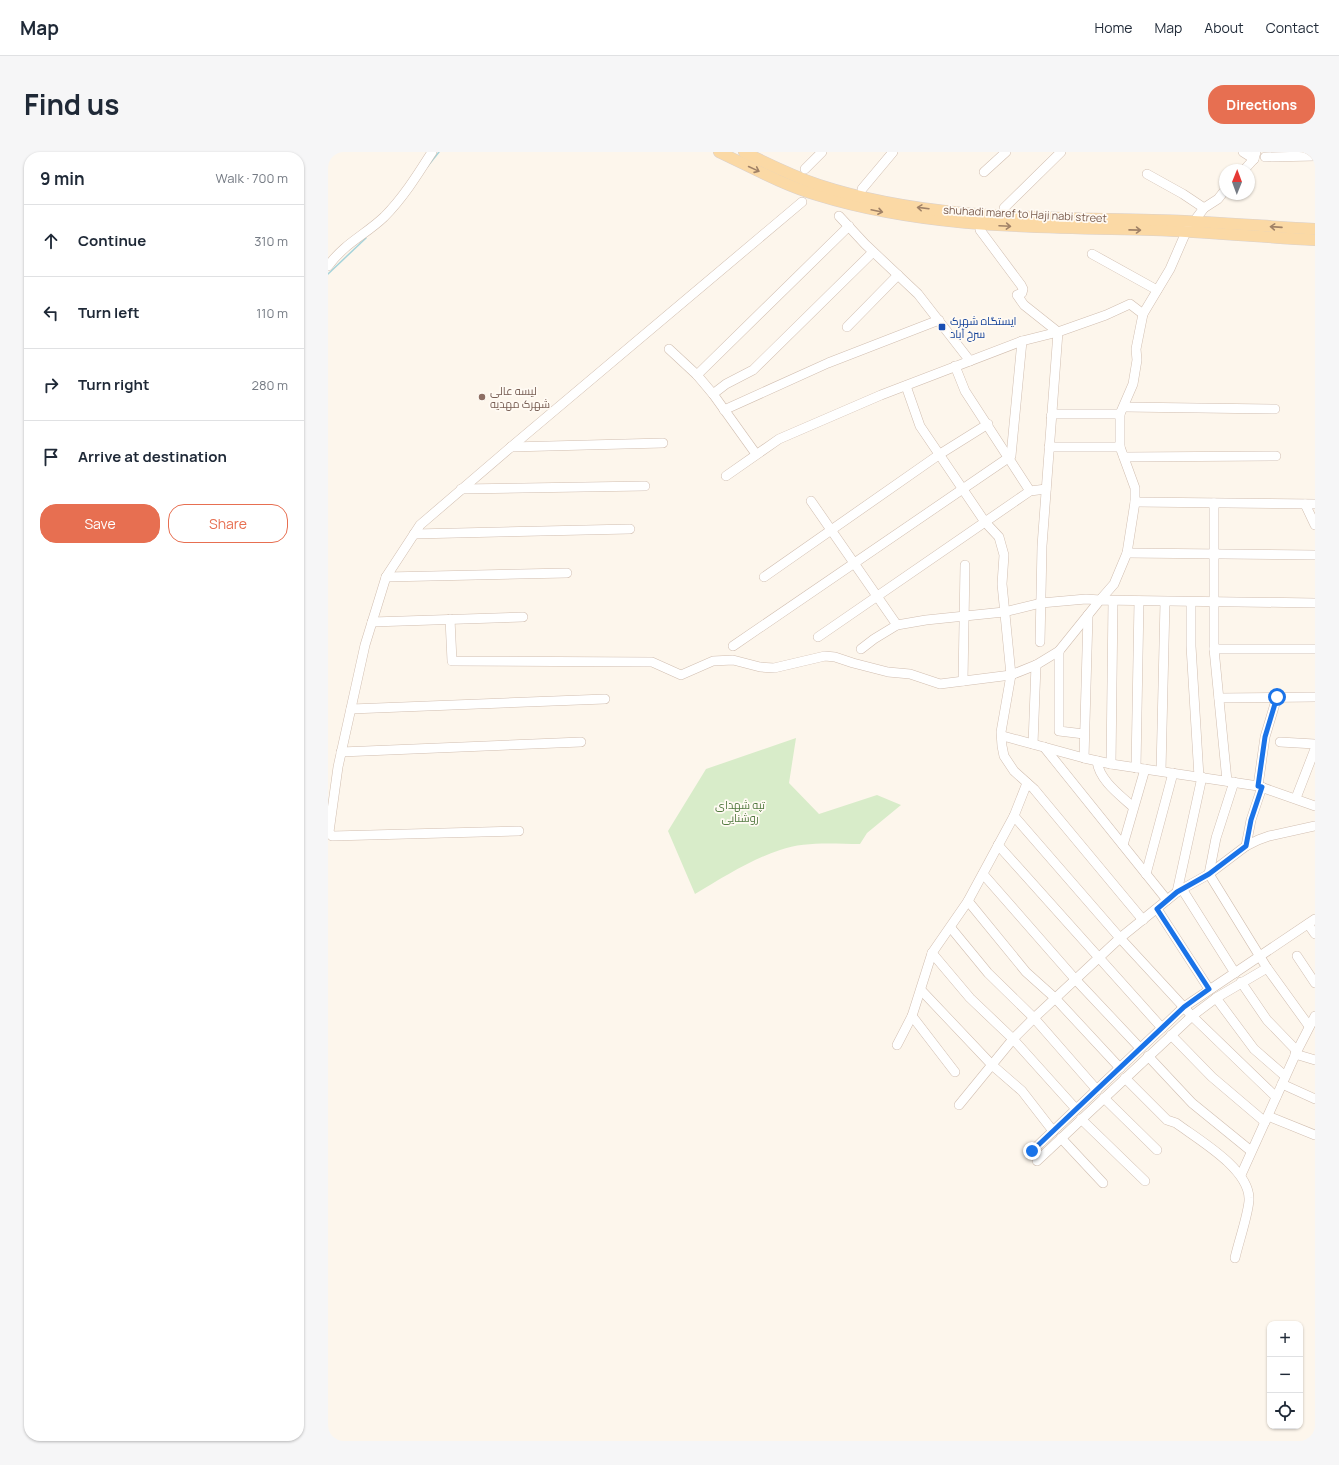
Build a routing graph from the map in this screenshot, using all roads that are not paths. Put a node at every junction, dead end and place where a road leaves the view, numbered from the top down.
1 (432, 152) edge
2 (719, 152) edge
3 (744, 152) edge
4 (822, 152) edge
5 (893, 152) edge
6 (990, 152) edge
7 (1006, 152) edge
8 (1061, 152) edge
9 (1243, 152) edge
10 (1255, 156) edge
11 (1265, 156) dead end
12 (1315, 156) edge
13 (997, 160) junction
14 (1249, 164) edge
15 (805, 168) dead end
16 (984, 172) dead end
17 (1147, 174) dead end
18 (862, 189) dead end
19 (1219, 198) edge
20 (802, 202) dead end
21 (1004, 208) dead end
22 (1204, 208) junction
23 (839, 216) dead end
24 (1193, 221) junction
25 (849, 226) junction
26 (980, 230) dead end
27 (1315, 230) edge
28 (1186, 232) junction
29 (1315, 240) edge
30 (873, 252) junction
31 (1092, 254) dead end
32 (328, 266) edge
33 (898, 275) junction
34 (1157, 290) junction
35 (1143, 314) junction
36 (939, 320) junction
37 (847, 327) dead end
38 (1058, 332) junction
39 (1022, 341) junction
40 (669, 349) dead end
41 (970, 361) junction
42 (955, 366) junction
43 (697, 375) junction
44 (906, 386) junction
45 (713, 394) junction
46 (724, 410) junction
47 (1275, 410) dead end
48 (1122, 411) junction
49 (1051, 416) junction
50 (988, 424) junction
51 (663, 443) dead end
52 (511, 446) junction
53 (1120, 447) junction
54 (1049, 448) junction
55 (756, 454) junction
56 (940, 454) junction
57 (1276, 456) dead end
58 (1124, 457) junction
59 (1008, 458) junction
60 (726, 476) dead end
61 (645, 486) dead end
62 (461, 489) junction
63 (1046, 489) junction
64 (963, 490) junction
65 (1030, 492) junction
66 (811, 501) dead end
67 (1135, 502) junction
68 (1214, 503) junction
69 (1305, 504) junction
70 (1315, 504) edge
71 (985, 522) junction
72 (1315, 525) edge
73 (630, 529) dead end
74 (832, 531) junction
75 (414, 534) junction
76 (1127, 553) junction
77 (1214, 554) junction
78 (1315, 555) edge
79 (854, 564) junction
80 (965, 565) dead end
81 (567, 573) dead end
82 (386, 577) junction
83 (764, 577) dead end
84 (876, 596) junction
85 (1100, 600) junction
86 (1113, 601) junction
87 (1139, 601) junction
88 (1165, 602) junction
89 (1191, 602) junction
90 (1041, 603) junction
91 (1214, 603) junction
92 (1315, 603) edge
93 (1004, 612) junction
94 (1088, 615) junction
95 (964, 616) junction
96 (523, 617) dead end
97 (450, 619) junction
98 (372, 622) junction
99 (898, 625) junction
100 (818, 637) dead end
101 (1040, 642) dead end
102 (733, 646) dead end
103 (861, 649) dead end
104 (1314, 649) dead end
105 (1214, 650) junction
106 (1058, 652) junction
107 (1036, 665) junction
108 (1011, 675) junction
109 (963, 681) junction
110 (1277, 697) junction
111 (1315, 697) edge
112 (1219, 698) junction
113 (605, 700) dead end
114 (351, 709) junction
115 (1084, 734) junction
116 (1002, 736) junction
117 (581, 742) dead end
118 (1280, 742) dead end
119 (1033, 744) junction
120 (1315, 744) edge
121 (1044, 747) junction
122 (1315, 748) edge
123 (342, 752) junction
124 (1084, 758) junction
125 (1097, 761) junction
126 (1111, 764) junction
127 (1140, 768) junction
128 (1161, 771) junction
129 (1173, 773) junction
130 (1201, 777) junction
131 (1230, 781) junction
132 (1026, 783) junction
133 (1260, 787) junction
134 (1296, 798) junction
135 (1315, 806) edge
136 (1133, 807) junction
137 (1014, 816) junction
138 (1315, 826) edge
139 (519, 831) dead end
140 (998, 845) junction
141 (1123, 845) junction
142 (1246, 846) junction
143 (983, 874) junction
144 (1146, 874) junction
145 (1209, 874) junction
146 (1180, 891) junction
147 (1167, 900) junction
148 (968, 901) junction
149 (1157, 909) junction
150 (1143, 920) junction
151 (1311, 921) edge
152 (951, 928) junction
153 (1315, 934) edge
154 (1120, 938) junction
155 (932, 953) junction
156 (1297, 956) dead end
157 (1261, 957) junction
158 (1099, 958) junction
159 (1266, 968) junction
160 (1235, 973) junction
161 (1075, 979) junction
162 (1241, 982) junction
163 (1315, 983) edge
164 (1209, 989) junction
165 (922, 990) junction
166 (1056, 998) junction
167 (1216, 998) junction
168 (1184, 1007) junction
169 (912, 1016) junction
170 (1192, 1016) junction
171 (1034, 1018) junction
172 (1313, 1022) edge
173 (1162, 1028) junction
174 (1171, 1035) junction
175 (1013, 1040) junction
176 (897, 1045) dead end
177 (1140, 1048) junction
178 (1296, 1052) junction
179 (1148, 1056) junction
180 (1315, 1060) edge
181 (992, 1065) junction
182 (1120, 1068) junction
183 (955, 1072) dead end
184 (1125, 1078) junction
185 (1284, 1080) junction
186 (1097, 1090) junction
187 (1276, 1096) junction
188 (1104, 1098) junction
189 (1315, 1099) edge
190 (959, 1105) dead end
191 (1076, 1109) junction
192 (1082, 1119) junction
193 (1266, 1119) junction
194 (1053, 1131) junction
195 (1315, 1135) edge
196 (1061, 1138) junction
197 (1157, 1150) dead end
198 (1032, 1151) dead end
199 (1251, 1151) junction
200 (1037, 1161) dead end
201 (1241, 1174) junction
202 (1145, 1181) dead end
203 (1103, 1183) dead end
204 (1235, 1258) dead end

1 - 32 street
2 -> 28 main road
24 -> 3 main road, shuhadi maref to Haji nabi street
4 - 15 street
5 - 18 street
6 - 13 street
7 - 13 street
8 - 21 street
9 - 10 street
10 - 14 street
11 - 12 street
13 - 16 street
17 - 22 street
19 - 22 street
20 - 52 street
22 - 24 street
23 - 25 street
27 -> 24 main road, shuhadi maref to Haji nabi street
24 - 28 street
25 - 30 street
25 - 43 street
26 - 38 street
28 - 29 main road
28 - 34 street
30 - 33 street
30 - 45 street
31 - 34 street
33 - 36 street
33 - 37 street
34 - 35 street
35 - 38 street
35 - 48 street
36 - 41 street
36 - 46 street
38 - 39 street
38 - 49 street
39 - 41 street
39 - 59 street
40 - 43 street
41 - 42 street
42 - 44 street
42 - 50 street
43 - 45 street
44 - 55 street
44 - 56 street
45 - 46 street
46 - 55 street
47 - 48 street
48 - 49 street
48 - 53 street
49 - 54 street
50 - 56 street
50 - 59 street
51 - 52 street
52 - 62 street
53 - 54 street
53 - 58 street
54 - 63 street
55 - 60 street
56 - 64 street
56 - 74 street
57 - 58 street
58 - 67 street
59 - 64 street
59 - 65 street
61 - 62 street
62 - 75 street
63 - 65 street
63 - 90 street
64 - 71 street
64 - 79 street
65 - 71 street
66 - 74 street
67 - 68 street
67 - 76 street
68 - 69 street
68 - 77 street
69 - 70 street
69 - 72 street
71 - 84 street
71 - 93 street
73 - 75 street
74 - 79 street
74 - 83 street
75 - 82 street
76 - 77 street
76 - 85 street
77 - 78 street
77 - 91 street
79 - 84 street
79 - 102 street
80 - 95 street
81 - 82 street
82 - 98 street
84 - 99 street
84 - 100 street
85 - 86 street
85 - 90 street
85 - 94 street
86 - 87 street
86 - 126 street
87 - 88 street
87 - 127 street
88 - 89 street
88 - 128 street
89 - 91 street
89 - 130 street
90 - 93 street
90 - 101 street
91 - 92 street
91 - 105 street
93 - 95 street
93 - 108 street
94 - 106 street
94 - 115 street
95 - 99 street
95 - 109 street
96 - 97 street
97 - 98 street
97 - 109 street
98 - 114 street
99 - 103 street
104 - 105 street
105 - 112 street
106 - 107 street
106 - 115 street
107 - 108 street
107 - 119 street
108 - 109 street
108 - 116 street
110 - 111 street
110 - 112 street
110 - 133 street
112 - 131 street
113 - 114 street
114 - 123 street
115 - 124 street
116 - 119 street
116 - 132 street
117 - 123 street
118 - 120 street
119 - 121 street
121 - 124 street
121 - 141 street
122 - 134 street
123 - 139 street
124 - 125 street
125 - 126 street
125 - 136 street
126 - 127 street
127 - 128 street
127 - 136 street
128 - 129 street
129 - 130 street
129 - 144 street
130 - 131 street
130 - 146 street
131 - 133 street
131 - 145 street
132 - 137 street
132 - 150 street
133 - 134 street
133 - 142 street
134 - 135 street
136 - 141 street
137 - 140 street
137 - 154 street
138 - 142 street
140 - 143 street
140 - 158 street
141 - 144 street
142 - 145 street
143 - 148 street
143 - 161 street
144 - 147 street
145 - 146 street
145 - 157 street
146 - 147 street
146 - 160 street
147 - 149 street
148 - 152 street
148 - 166 street
149 - 150 street
149 - 164 street
150 - 154 street
151 - 153 street
151 - 157 street
152 - 155 street
152 - 171 street
154 - 158 street
154 - 168 street
155 - 165 street
155 - 175 street
156 - 163 street
157 - 159 street
157 - 160 street
158 - 161 street
158 - 173 street
159 - 162 street
159 - 172 street
160 - 164 street
161 - 166 street
161 - 177 street
162 - 167 street
162 - 178 street
164 - 168 street
165 - 169 street
165 - 181 street
166 - 171 street
166 - 182 street
167 - 170 street
167 - 185 street
168 - 170 street
168 - 173 street
169 - 176 street
169 - 183 street
170 - 174 street
170 - 187 street
171 - 175 street
171 - 186 street
172 - 178 street
173 - 177 street
174 - 179 street
174 - 193 street
175 - 181 street
175 - 191 street
177 - 182 street
178 - 180 street
178 - 185 street
179 - 184 street
179 - 199 street
181 - 190 street
181 - 194 street
182 - 186 street
184 - 188 street
184 - 201 street
185 - 187 street
185 - 189 street
186 - 191 street
187 - 193 street
188 - 192 street
188 - 197 street
191 - 194 street
192 - 196 street
192 - 202 street
193 - 195 street
193 - 199 street
194 - 198 street
196 - 200 street
196 - 203 street
199 - 201 street
201 - 204 street

